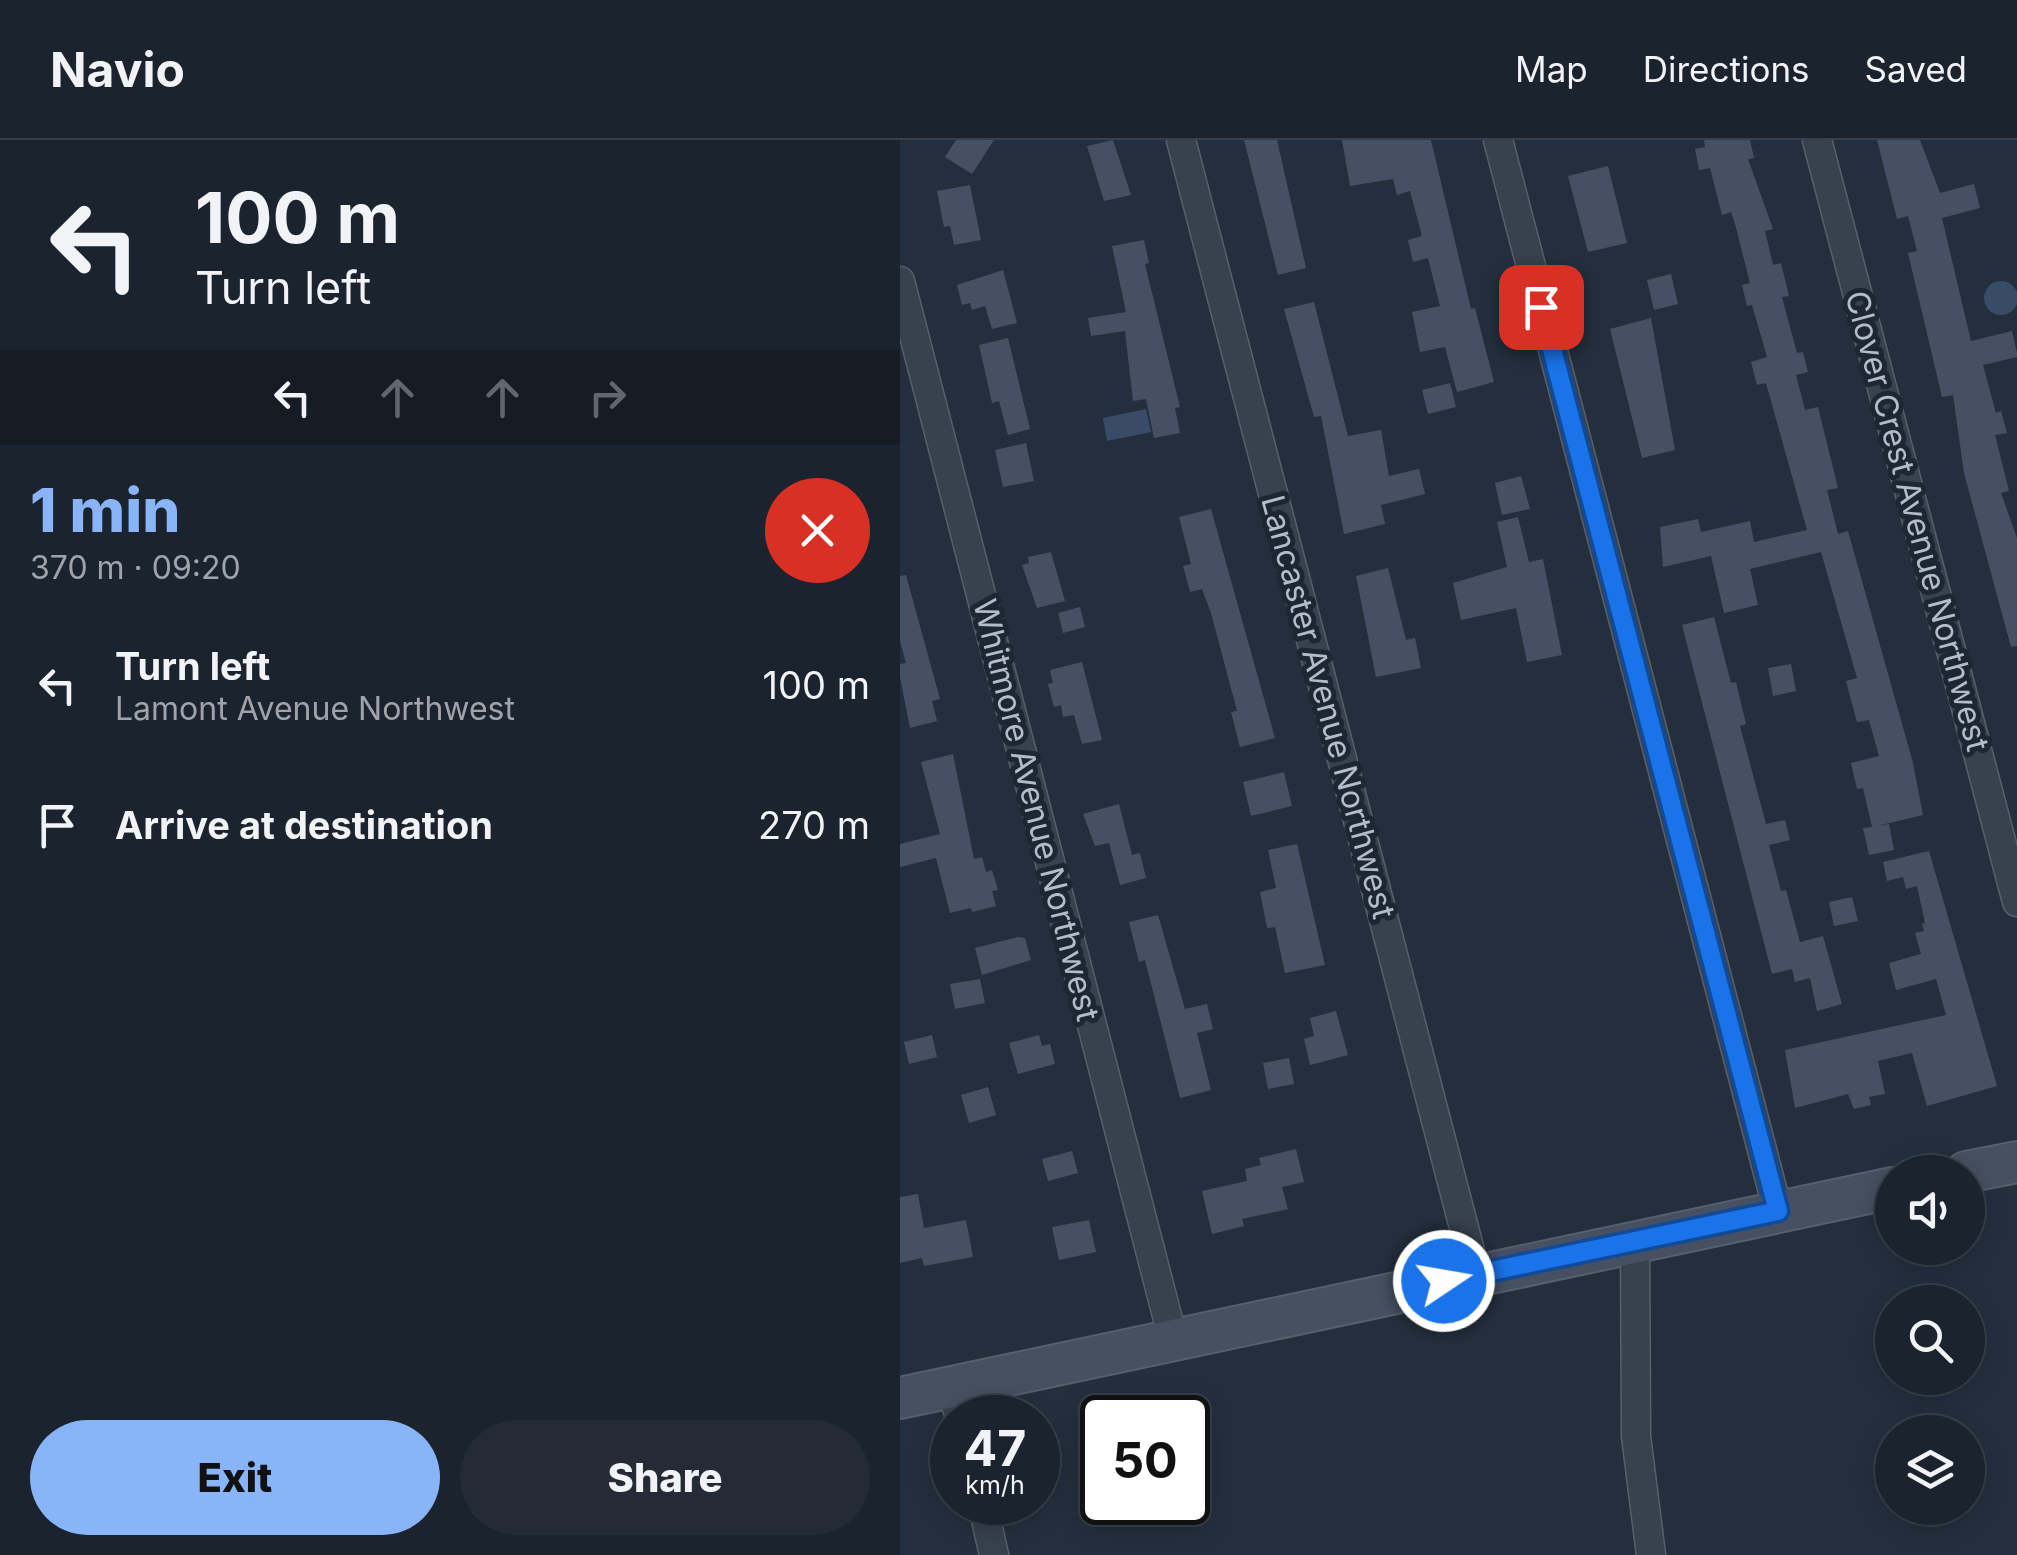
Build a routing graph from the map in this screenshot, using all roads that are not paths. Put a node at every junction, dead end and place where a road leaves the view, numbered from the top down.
1 (1180, 140) edge
2 (1498, 140) edge
3 (1816, 140) edge
4 (900, 282) edge
5 (2017, 902) edge
6 (2017, 1162) edge
7 (1985, 1168) edge
8 (1875, 1191) edge
9 (1778, 1211) junction
10 (1635, 1241) junction
11 (1476, 1274) junction
12 (1173, 1339) junction
13 (979, 1395) edge
14 (900, 1398) edge
15 (930, 1400) edge
16 (987, 1525) edge
17 (994, 1555) edge
18 (1651, 1555) edge

1 - 11 street, Lancaster Avenue Northwest
2 - 9 street
3 - 5 street, Clover Crest Avenue Northwest
4 - 12 street, Whitmore Avenue Northwest
6 - 7 main road
8 - 9 main road
9 - 10 main road
10 - 11 main road
10 - 18 street
11 - 12 main road
12 - 13 main road
14 - 15 main road
16 - 17 street

